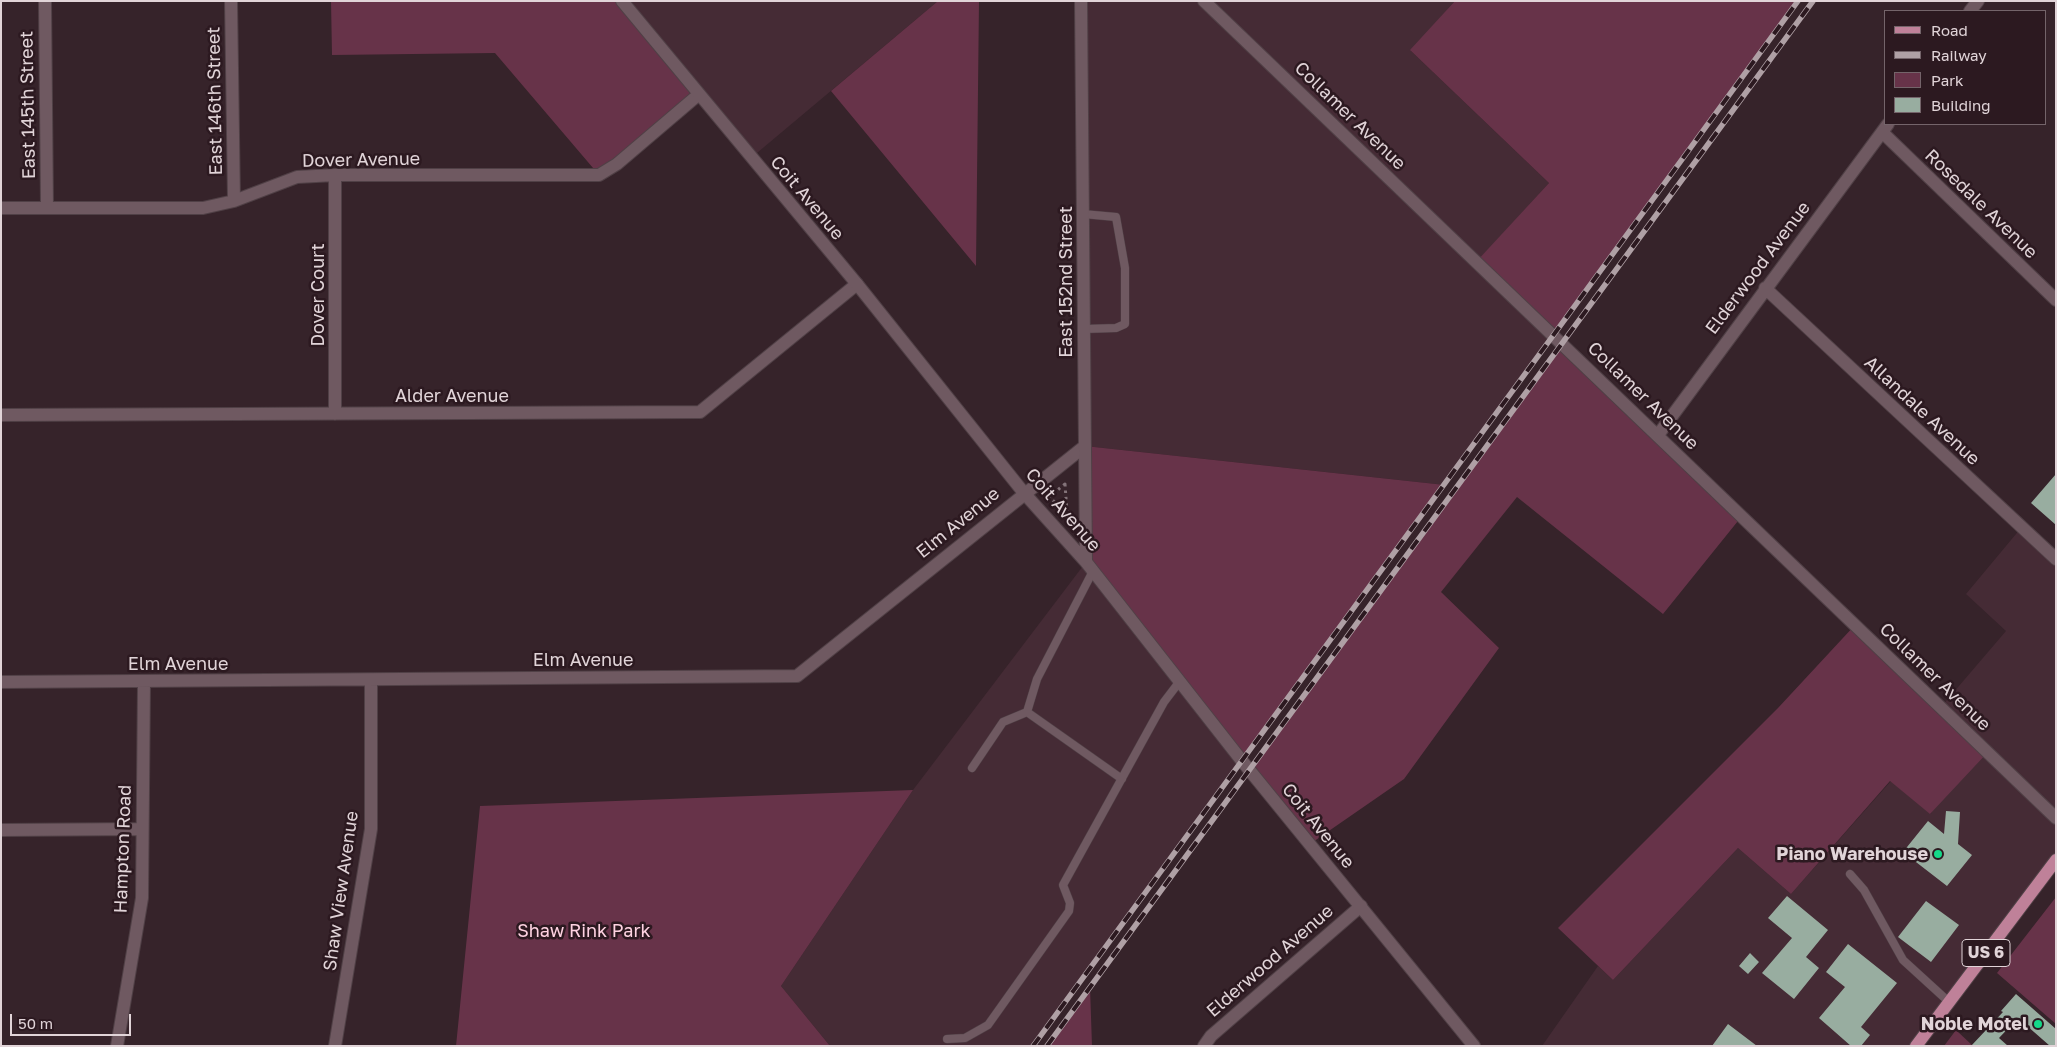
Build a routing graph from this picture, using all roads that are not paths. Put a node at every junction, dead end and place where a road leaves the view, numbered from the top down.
1 (45, 1) edge
2 (231, 1) edge
3 (622, 1) edge
4 (1081, 1) edge
5 (1204, 1) edge
6 (698, 95) junction
7 (1885, 128) edge
8 (335, 175) junction
9 (234, 201) junction
10 (1, 208) edge
11 (47, 208) junction
12 (1083, 214) junction
13 (857, 284) junction
14 (1765, 288) junction
15 (2056, 300) edge
16 (1084, 329) junction
17 (335, 414) junction
18 (1, 415) edge
19 (1658, 434) junction
20 (1085, 446) junction
21 (1024, 493) junction
22 (2056, 559) edge
23 (1090, 567) junction
24 (371, 680) junction
25 (1180, 681) junction
26 (1, 682) edge
27 (144, 682) junction
28 (1027, 712) junction
29 (972, 768) dead end
30 (1122, 779) junction
31 (2056, 818) edge
32 (142, 829) junction
33 (1, 830) edge
34 (2056, 860) edge
35 (1850, 874) dead end
36 (1361, 906) junction
37 (1949, 1002) junction
38 (947, 1039) dead end
39 (117, 1046) edge
40 (335, 1046) edge
41 (1204, 1046) edge
42 (1474, 1046) edge
43 (1916, 1046) edge

1 - 11 street, East 145th Street
2 - 9 street, East 146th Street
3 - 6 street, Coit Avenue
4 - 12 street, East 152nd Street
5 - 19 street, Collamer Avenue
6 - 8 street, Dover Avenue
6 - 13 street, Coit Avenue
7 - 14 street, Elderwood Avenue
7 - 15 street, Rosedale Avenue
8 - 9 street, Dover Avenue
8 - 17 street, Dover Court
9 - 11 street, Dover Avenue
10 - 11 street, Dover Avenue
12 - 16 street, East 152nd Street
12 - 16 lane
13 - 17 street, Alder Avenue
13 - 21 street, Coit Avenue
14 - 19 street, Elderwood Avenue
14 - 22 street, Allandale Avenue
16 - 20 street, East 152nd Street
17 - 18 street, Alder Avenue
19 - 31 street, Collamer Avenue
20 - 21 street, Elm Avenue
20 - 23 street, East 152nd Street
21 - 23 street, Coit Avenue
21 - 24 street, Elm Avenue
23 - 25 street, Coit Avenue
23 - 28 lane
24 - 27 street, Elm Avenue
24 - 40 street, Shaw View Avenue
25 - 30 lane
25 - 36 street, Coit Avenue
26 - 27 street, Elm Avenue
27 - 32 street, Hampton Road
28 - 29 lane
28 - 30 lane
30 - 38 lane
32 - 33 street
32 - 39 street, Hampton Road
34 - 37 main road, US 6
35 - 37 lane
36 - 41 street, Elderwood Avenue
36 - 42 street, Coit Avenue
37 - 43 main road, US 6

